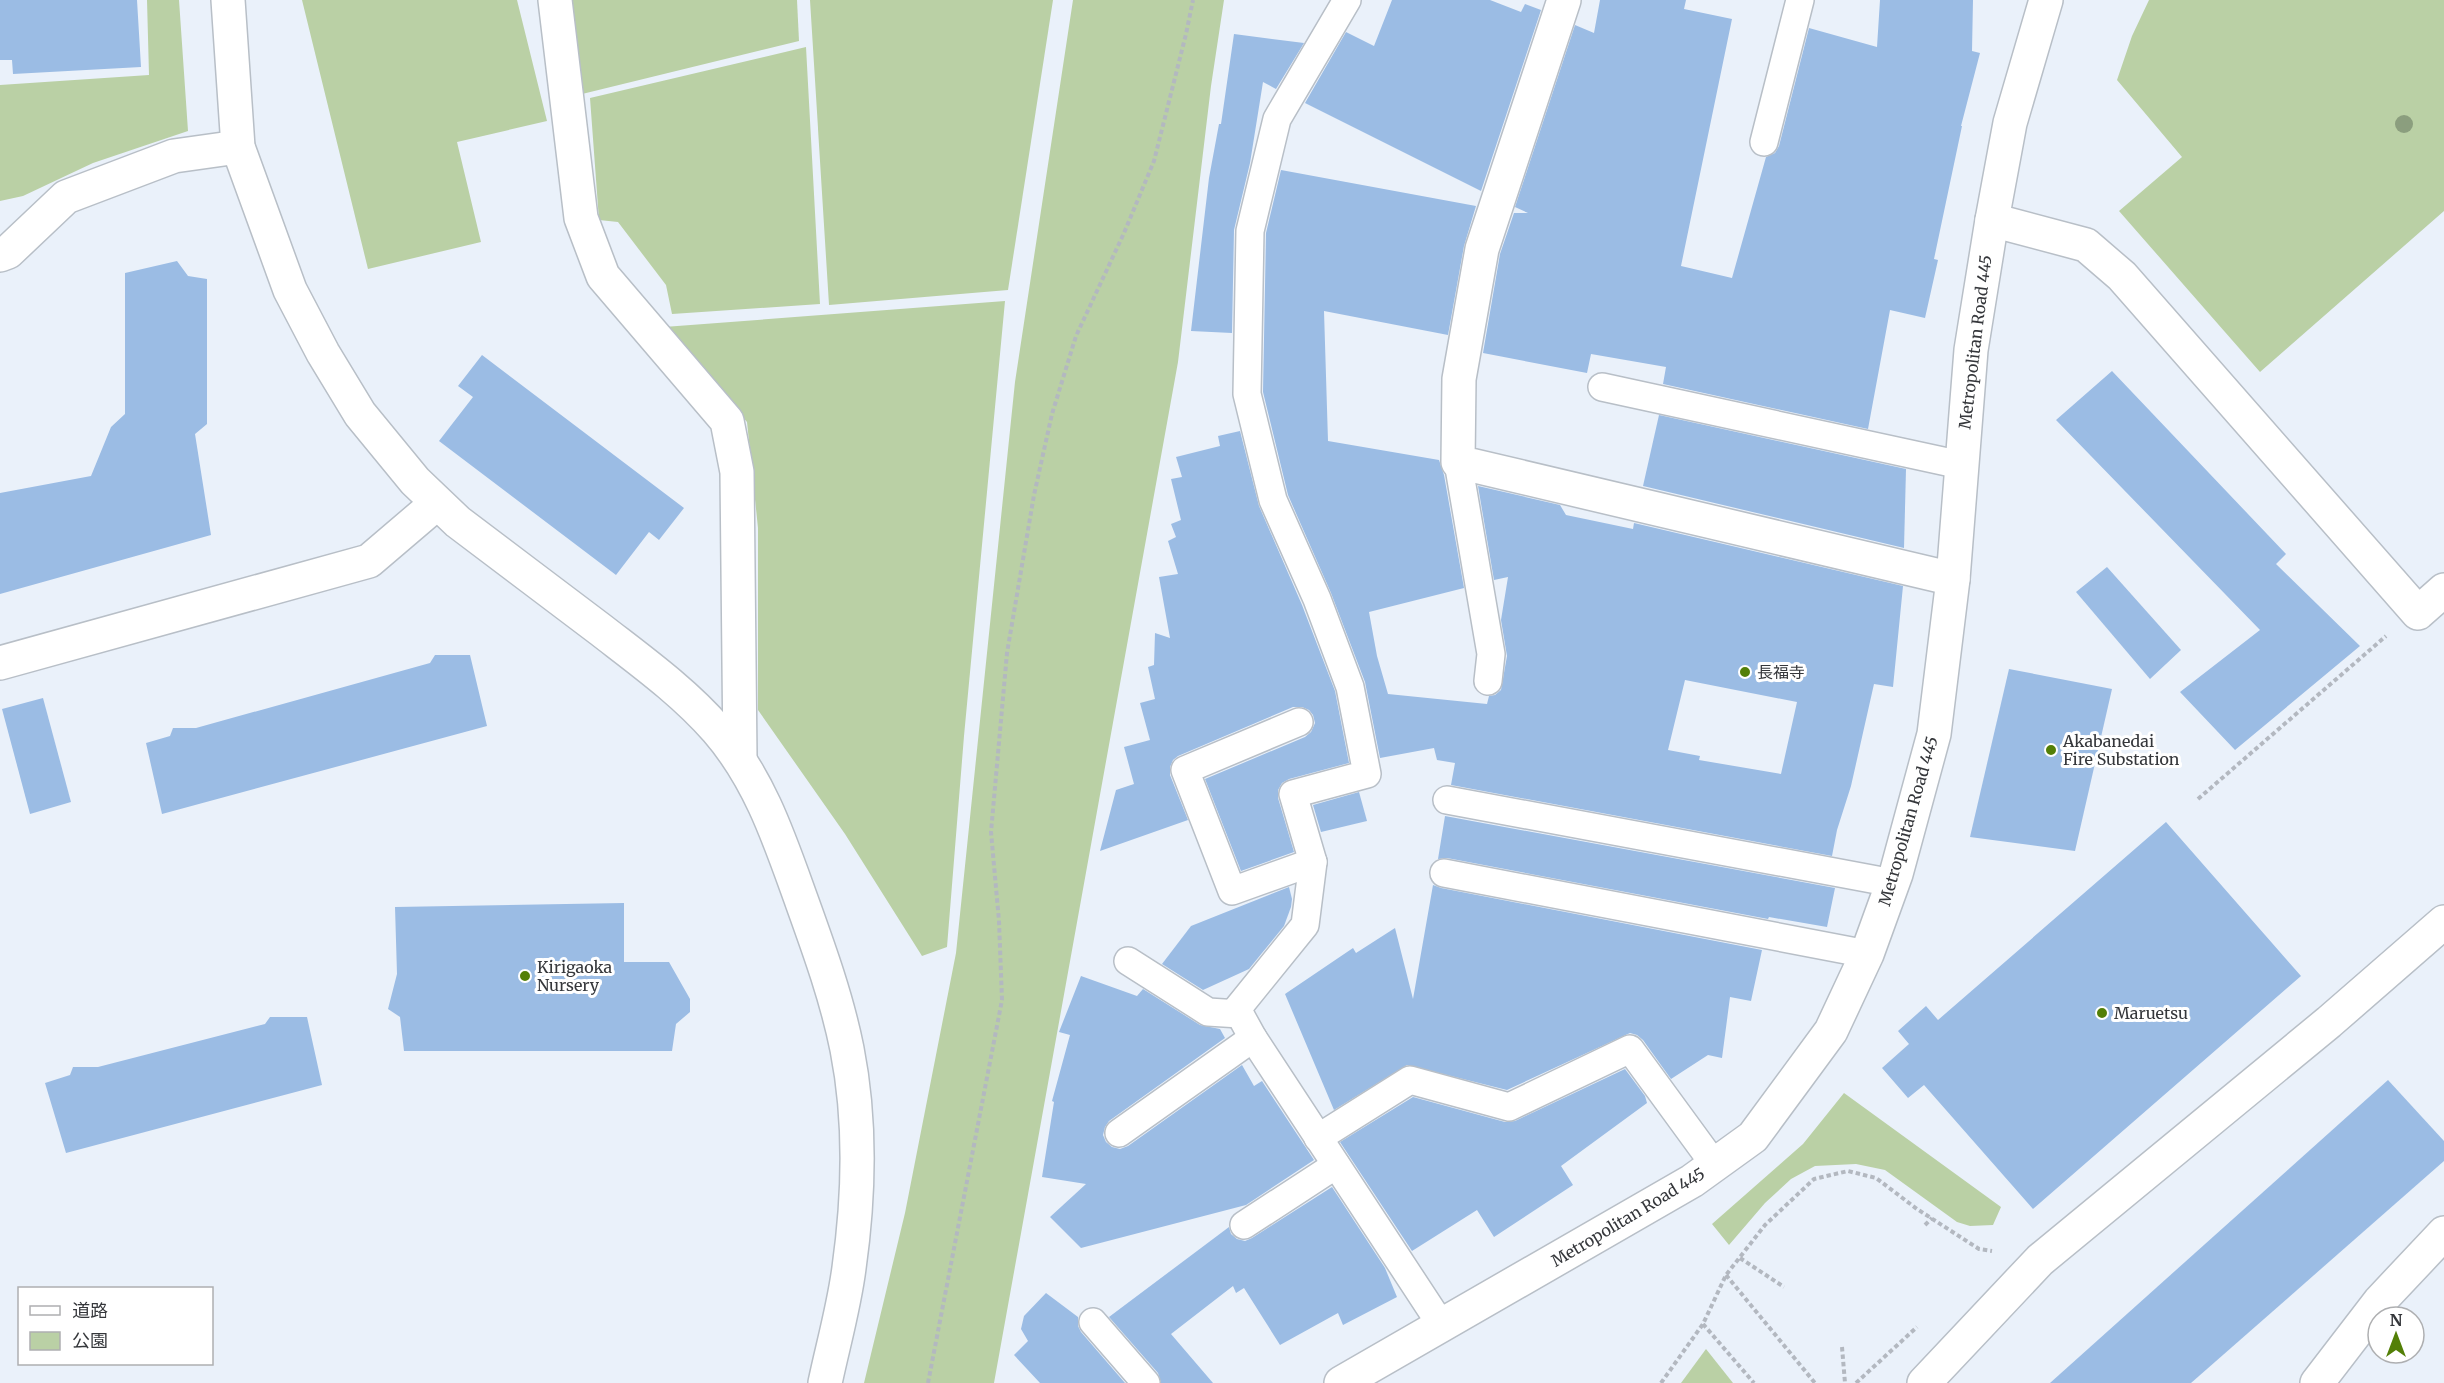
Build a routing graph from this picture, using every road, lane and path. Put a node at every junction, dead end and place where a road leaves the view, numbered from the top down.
1 (228, 0) edge
2 (555, 0) edge
3 (1192, 0) edge
4 (1347, 0) edge
5 (1564, 0) edge
6 (1800, 0) edge
7 (2046, 0) edge
8 (1764, 142) dead end
9 (238, 147) junction
10 (1992, 220) junction
11 (0, 255) edge
12 (1602, 387) dead end
13 (1458, 462) junction
14 (1961, 465) junction
15 (437, 503) junction
16 (1953, 579) junction
17 (2444, 590) edge
18 (2391, 631) dead end
19 (0, 663) edge
20 (1488, 681) dead end
21 (1299, 722) dead end
22 (740, 757) junction
23 (2198, 799) dead end
24 (1447, 800) dead end
25 (1313, 862) junction
26 (1444, 873) dead end
27 (1893, 883) junction
28 (2444, 922) edge
29 (1867, 954) junction
30 (1128, 961) dead end
31 (1240, 1014) junction
32 (1253, 1038) junction
33 (1119, 1133) dead end
34 (1318, 1138) junction
35 (1714, 1164) junction
36 (1336, 1165) junction
37 (1932, 1218) junction
38 (1244, 1225) dead end
39 (1925, 1226) dead end
40 (2444, 1233) edge
41 (1740, 1257) junction
42 (2040, 1260) junction
43 (1726, 1275) junction
44 (1784, 1287) dead end
45 (1093, 1322) dead end
46 (1703, 1324) junction
47 (1442, 1326) junction
48 (1842, 1347) dead end
49 (825, 1383) edge
50 (928, 1383) edge
51 (1146, 1383) edge
52 (1341, 1383) edge
53 (1661, 1383) edge
54 (1754, 1383) edge
55 (1815, 1383) edge
56 (1845, 1383) edge
57 (1924, 1383) edge
58 (2317, 1383) edge

1 - 9 street
2 - 22 street
3 - 50 path
4 - 25 lane
5 - 13 street
6 - 8 lane
7 - 10 street, Metropolitan Road 445
9 - 11 street
9 - 15 street
10 - 14 street, Metropolitan Road 445
10 - 17 street
12 - 14 lane
13 - 16 street
13 - 20 lane
14 - 16 street, Metropolitan Road 445
15 - 19 street
15 - 22 street
16 - 27 street, Metropolitan Road 445
18 - 23 path
21 - 25 lane
22 - 49 street
24 - 27 lane
25 - 31 lane
26 - 29 lane
27 - 29 street, Metropolitan Road 445
28 - 42 street
29 - 35 street, Metropolitan Road 445
30 - 31 lane
31 - 32 lane
32 - 33 lane
32 - 34 lane
34 - 35 lane
34 - 36 lane
35 - 47 street, Metropolitan Road 445
36 - 38 lane
36 - 47 lane
37 - 39 path
37 - 41 path
37 - 42 path
40 - 58 street
41 - 43 path
41 - 44 path
42 - 57 street
43 - 46 path
43 - 55 path
45 - 51 lane
46 - 53 path
46 - 54 path
47 - 52 street, Metropolitan Road 445
48 - 56 path

